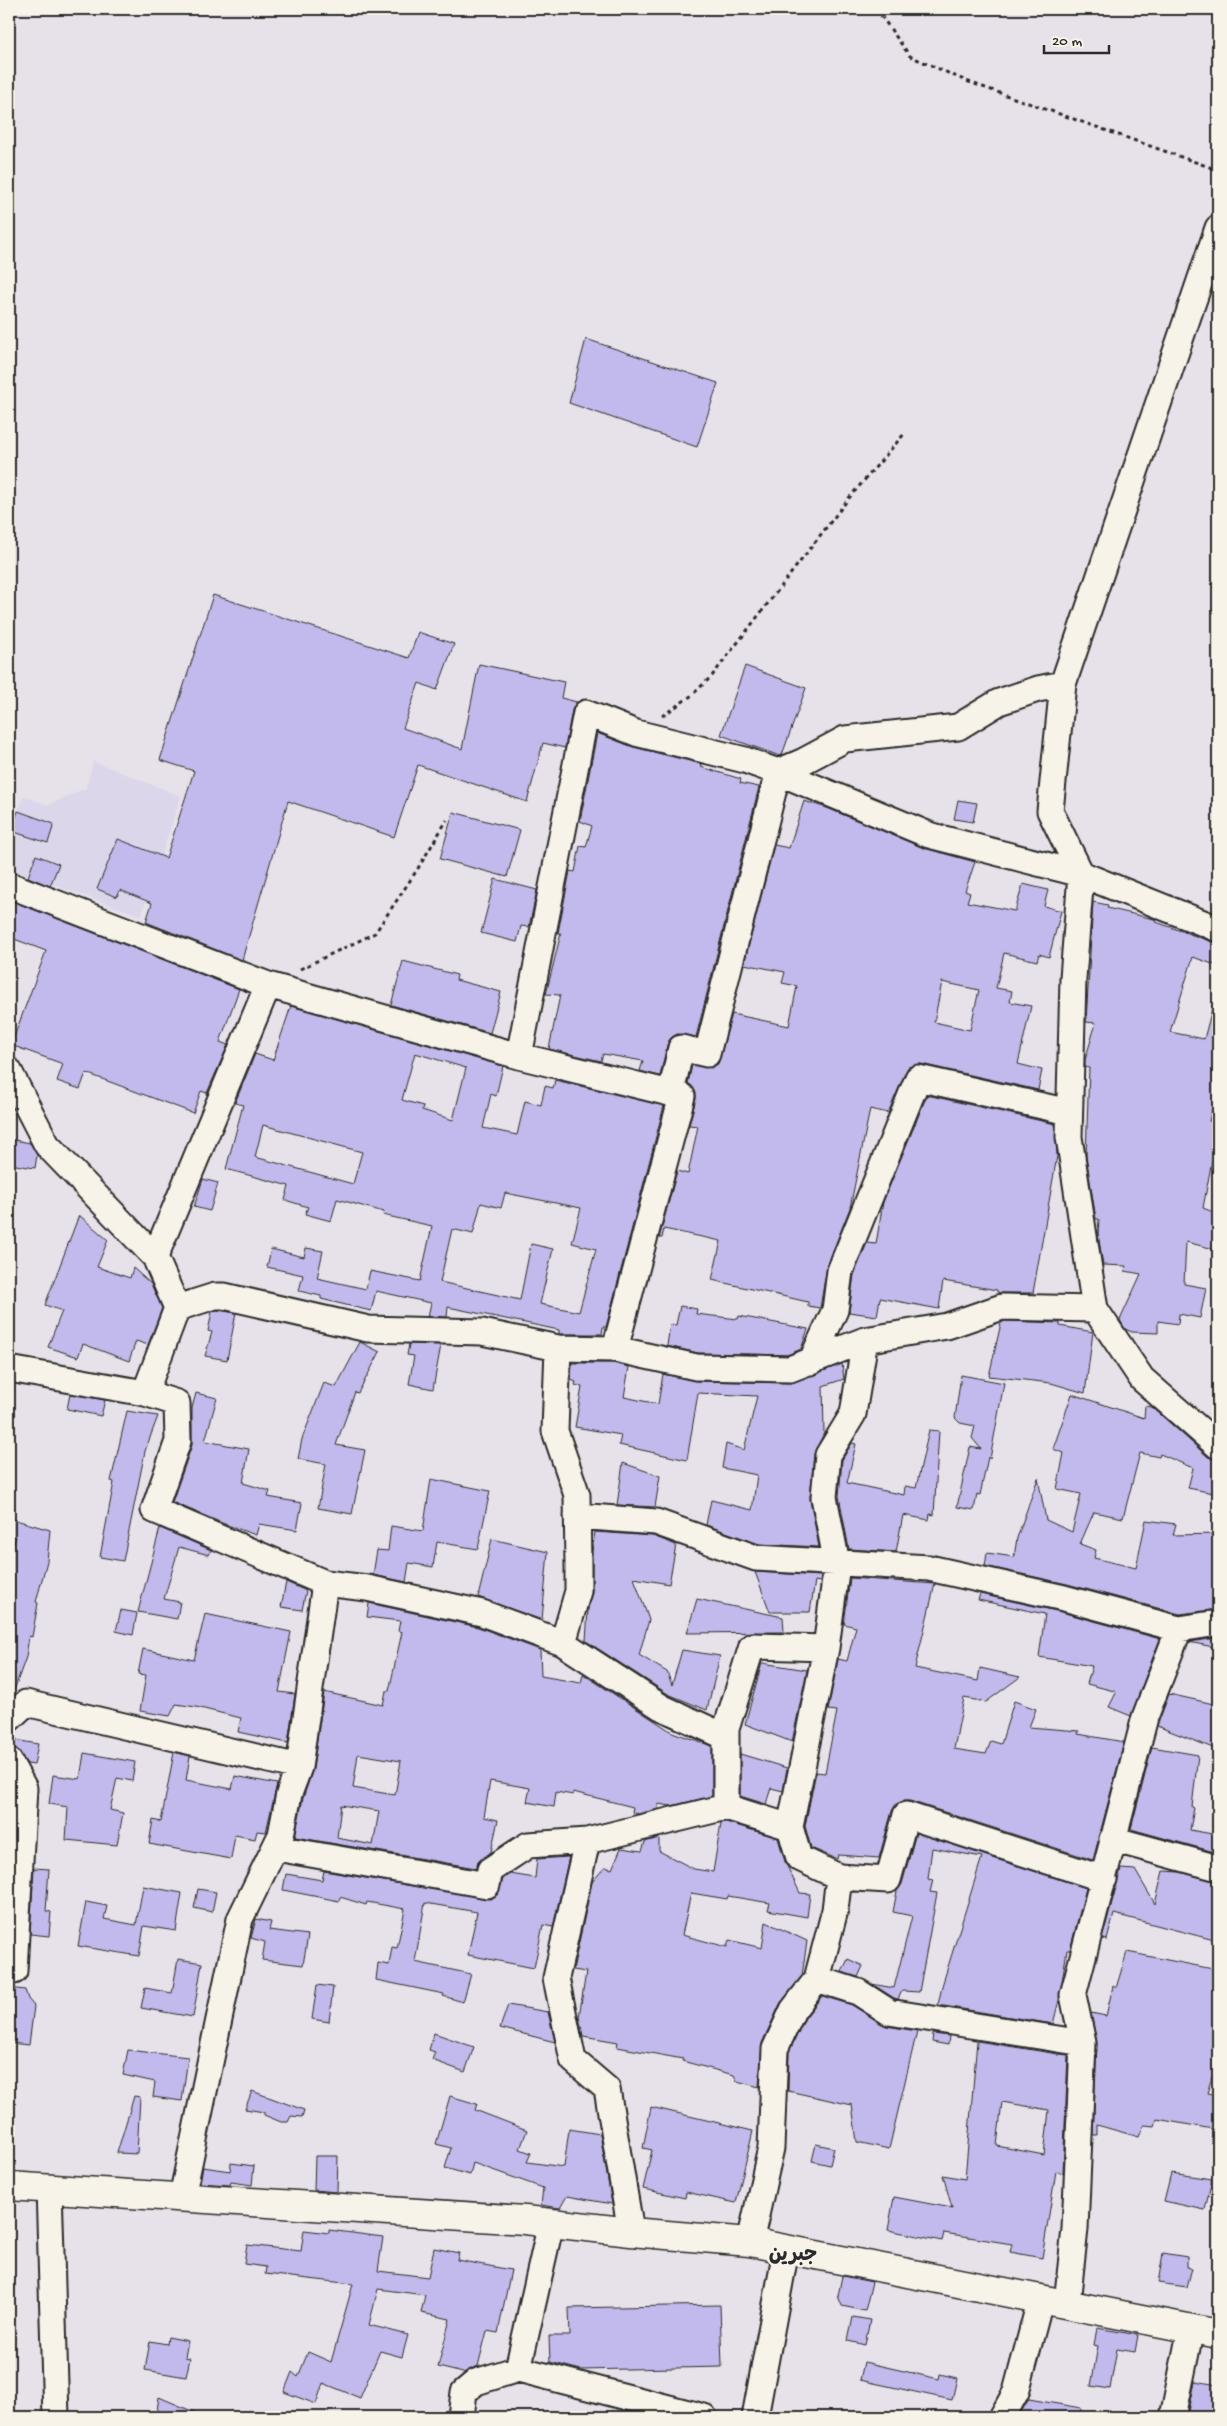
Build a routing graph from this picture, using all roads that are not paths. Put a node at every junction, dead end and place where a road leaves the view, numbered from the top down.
1 (1218, 228) edge
2 (1064, 684) junction
3 (778, 772) junction
4 (1081, 874) junction
5 (9, 885) edge
6 (1218, 929) edge
7 (268, 985) junction
8 (519, 1056) junction
9 (9, 1071) edge
10 (671, 1093) junction
11 (1069, 1112) junction
12 (155, 1257) junction
13 (177, 1308) junction
14 (1095, 1310) junction
15 (865, 1340) junction
16 (558, 1348) junction
17 (615, 1349) junction
18 (811, 1362) junction
19 (9, 1369) edge
20 (145, 1393) junction
21 (1218, 1446) edge
22 (577, 1516) junction
23 (837, 1564) junction
24 (325, 1583) junction
25 (1218, 1622) edge
26 (1179, 1628) junction
27 (563, 1643) junction
28 (826, 1648) junction
29 (9, 1718) edge
30 (726, 1737) junction
31 (9, 1760) edge
32 (299, 1767) junction
33 (726, 1807) junction
34 (790, 1827) junction
35 (1112, 1839) junction
36 (587, 1841) junction
37 (276, 1848) junction
38 (1218, 1868) edge
39 (839, 1877) junction
40 (1104, 1879) junction
41 (9, 1971) edge
42 (817, 1979) junction
43 (1084, 2043) junction
44 (9, 2186) edge
45 (49, 2188) junction
46 (182, 2197) junction
47 (551, 2223) junction
48 (630, 2232) junction
49 (750, 2242) junction
50 (786, 2250) junction
51 (1054, 2301) junction
52 (1191, 2328) junction
53 (1218, 2334) edge
54 (518, 2369) junction
55 (56, 2417) edge
56 (461, 2417) edge
57 (704, 2417) edge
58 (755, 2417) edge
59 (1002, 2417) edge
60 (1173, 2417) edge

1 - 2 street
2 - 3 street
2 - 4 street
3 - 4 street
3 - 8 street
3 - 10 street
4 - 6 street
4 - 11 street
5 - 7 street
7 - 8 street
7 - 12 street
8 - 10 street
9 - 12 street
10 - 17 street
11 - 14 street
11 - 18 street
12 - 13 street
13 - 16 street
13 - 20 street
14 - 15 street
14 - 21 street
15 - 18 street
15 - 23 street
16 - 17 street
16 - 22 street
17 - 18 street
19 - 20 street
20 - 24 street
22 - 23 street
22 - 27 street
23 - 26 street
23 - 28 street
24 - 27 street
24 - 32 street
25 - 26 street
26 - 35 street
27 - 30 street
28 - 30 street
28 - 34 street
29 - 32 street
30 - 33 street
31 - 41 street
32 - 37 street
33 - 34 street
33 - 36 street
34 - 39 street
35 - 38 street
35 - 40 street
36 - 37 street
36 - 48 street
37 - 46 street
39 - 40 street
39 - 42 street
40 - 43 street
42 - 43 street
42 - 49 street
43 - 51 street
44 - 45 main road
45 - 46 main road
45 - 55 street
46 - 47 main road
47 - 48 main road
47 - 54 street
48 - 49 main road
49 - 50 main road
50 - 51 main road
50 - 58 street
51 - 52 main road
51 - 59 street
52 - 53 main road
52 - 60 street
54 - 56 street
54 - 57 street

